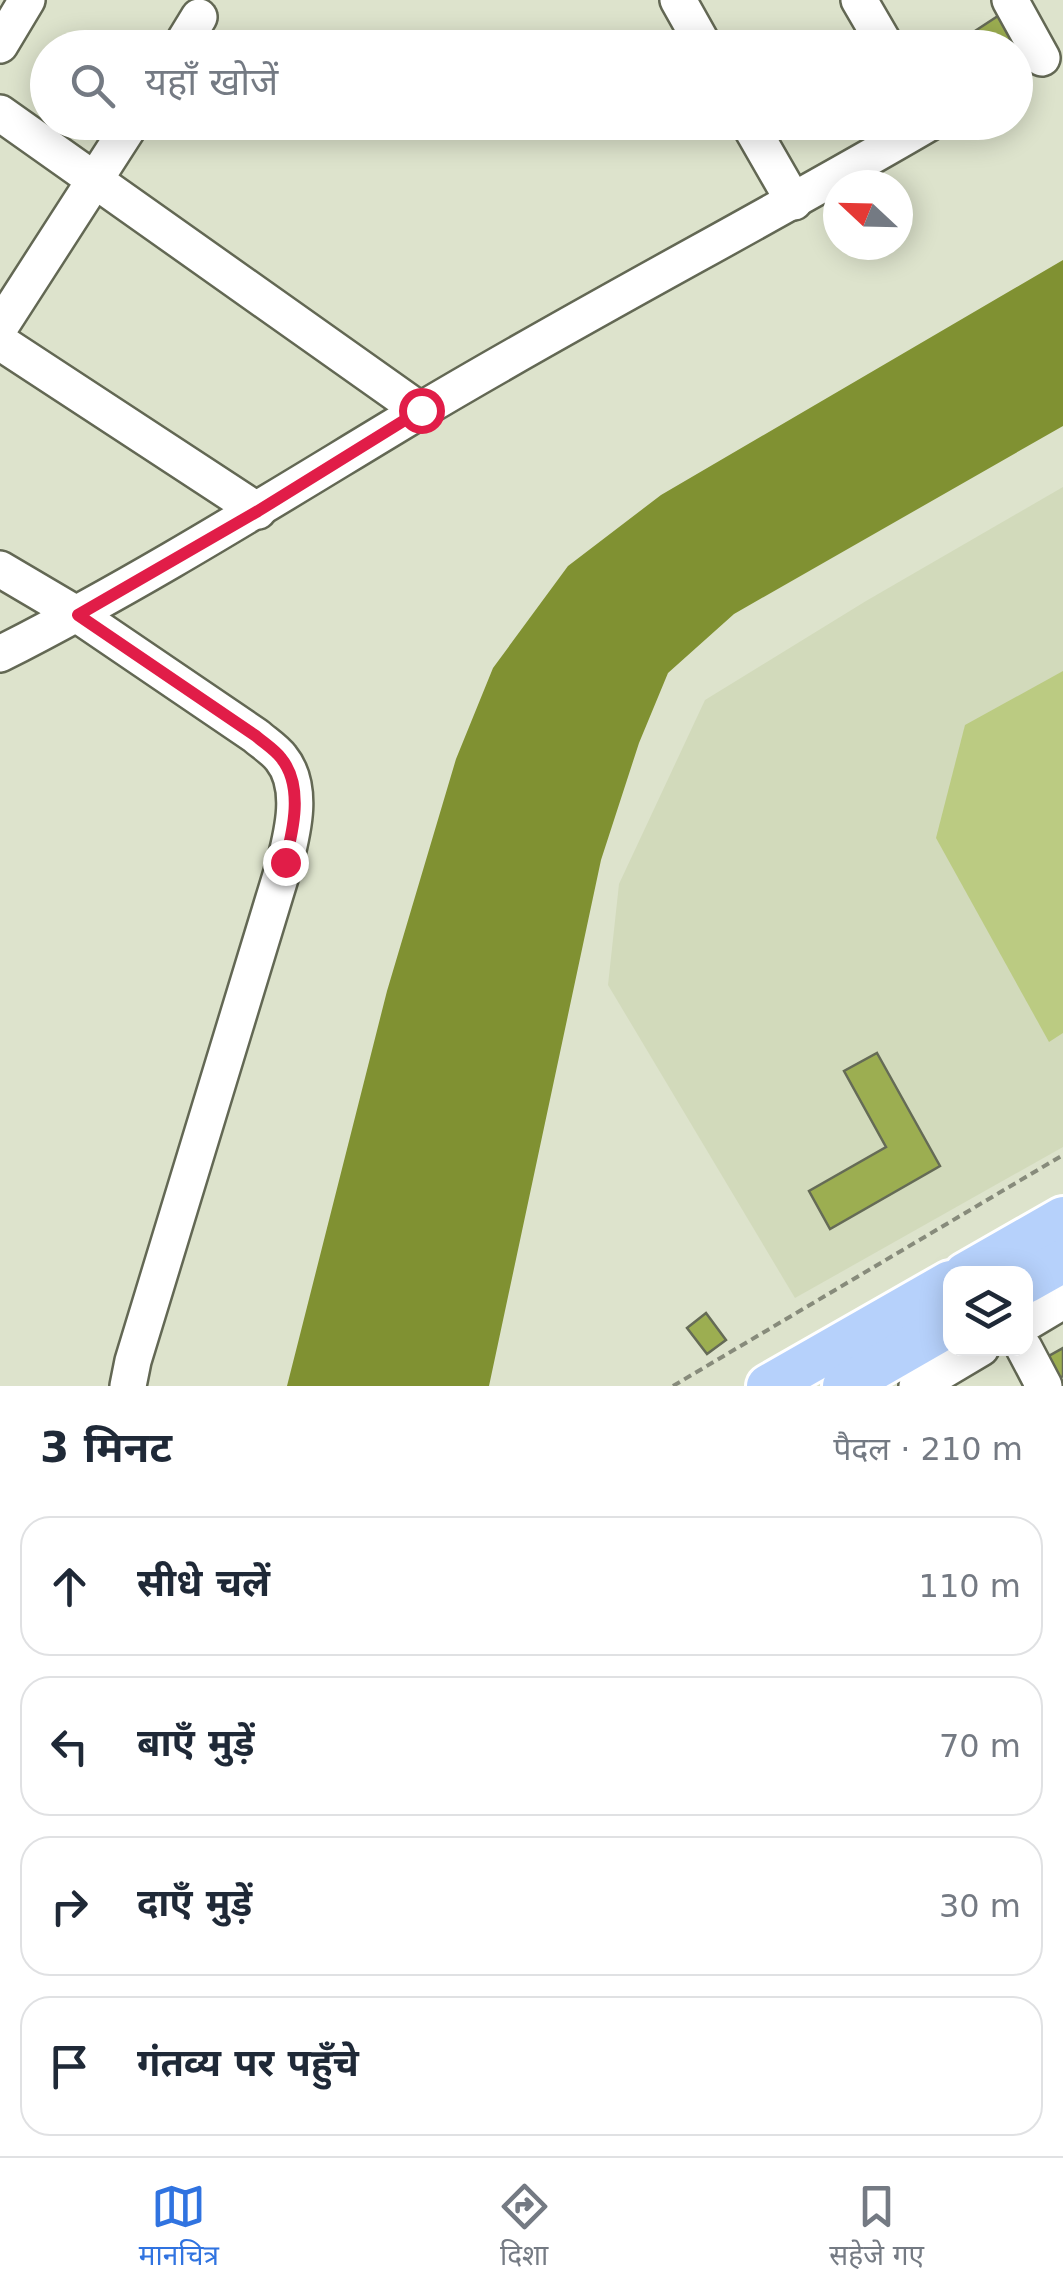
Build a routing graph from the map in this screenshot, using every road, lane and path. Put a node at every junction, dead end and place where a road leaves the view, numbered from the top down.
1 (860, 0) edge
2 (1010, 0) edge
3 (689, 4) edge
4 (15, 6) edge
5 (200, 18) dead end
6 (192, 30) edge
7 (698, 30) edge
8 (877, 30) edge
9 (1025, 30) edge
10 (0, 45) edge
11 (0, 113) edge
12 (30, 134) edge
13 (38, 140) edge
14 (121, 140) edge
15 (758, 140) edge
16 (902, 140) edge
17 (95, 180) junction
18 (794, 202) junction
19 (0, 327) edge
20 (0, 342) edge
21 (421, 410) junction
22 (258, 511) junction
23 (0, 569) edge
24 (78, 615) junction
25 (0, 654) edge
26 (1063, 1154) edge
27 (1063, 1218) edge
28 (1063, 1260) edge
29 (979, 1266) edge
30 (1033, 1278) edge
31 (943, 1288) edge
32 (1063, 1301) edge
33 (1033, 1318) edge
34 (943, 1328) edge
35 (968, 1356) edge
36 (1028, 1356) edge
37 (844, 1376) edge
38 (128, 1386) edge
39 (673, 1386) edge
40 (768, 1386) edge
41 (917, 1386) edge
42 (1044, 1386) edge

1 - 8 street
2 - 9 street
3 - 7 street
4 - 10 street
5 - 6 street
11 - 12 street
13 - 17 street
14 - 17 street
15 - 18 street
16 - 18 street
17 - 19 street
17 - 21 street
18 - 21 street
20 - 22 street
21 - 22 street
22 - 24 street
23 - 24 street
24 - 25 street
24 - 38 street
26 - 39 path
27 - 29 main road
28 - 30 main road
31 - 37 main road
32 - 33 street
34 - 37 main road
35 - 41 street
36 - 42 street
37 - 40 main road

